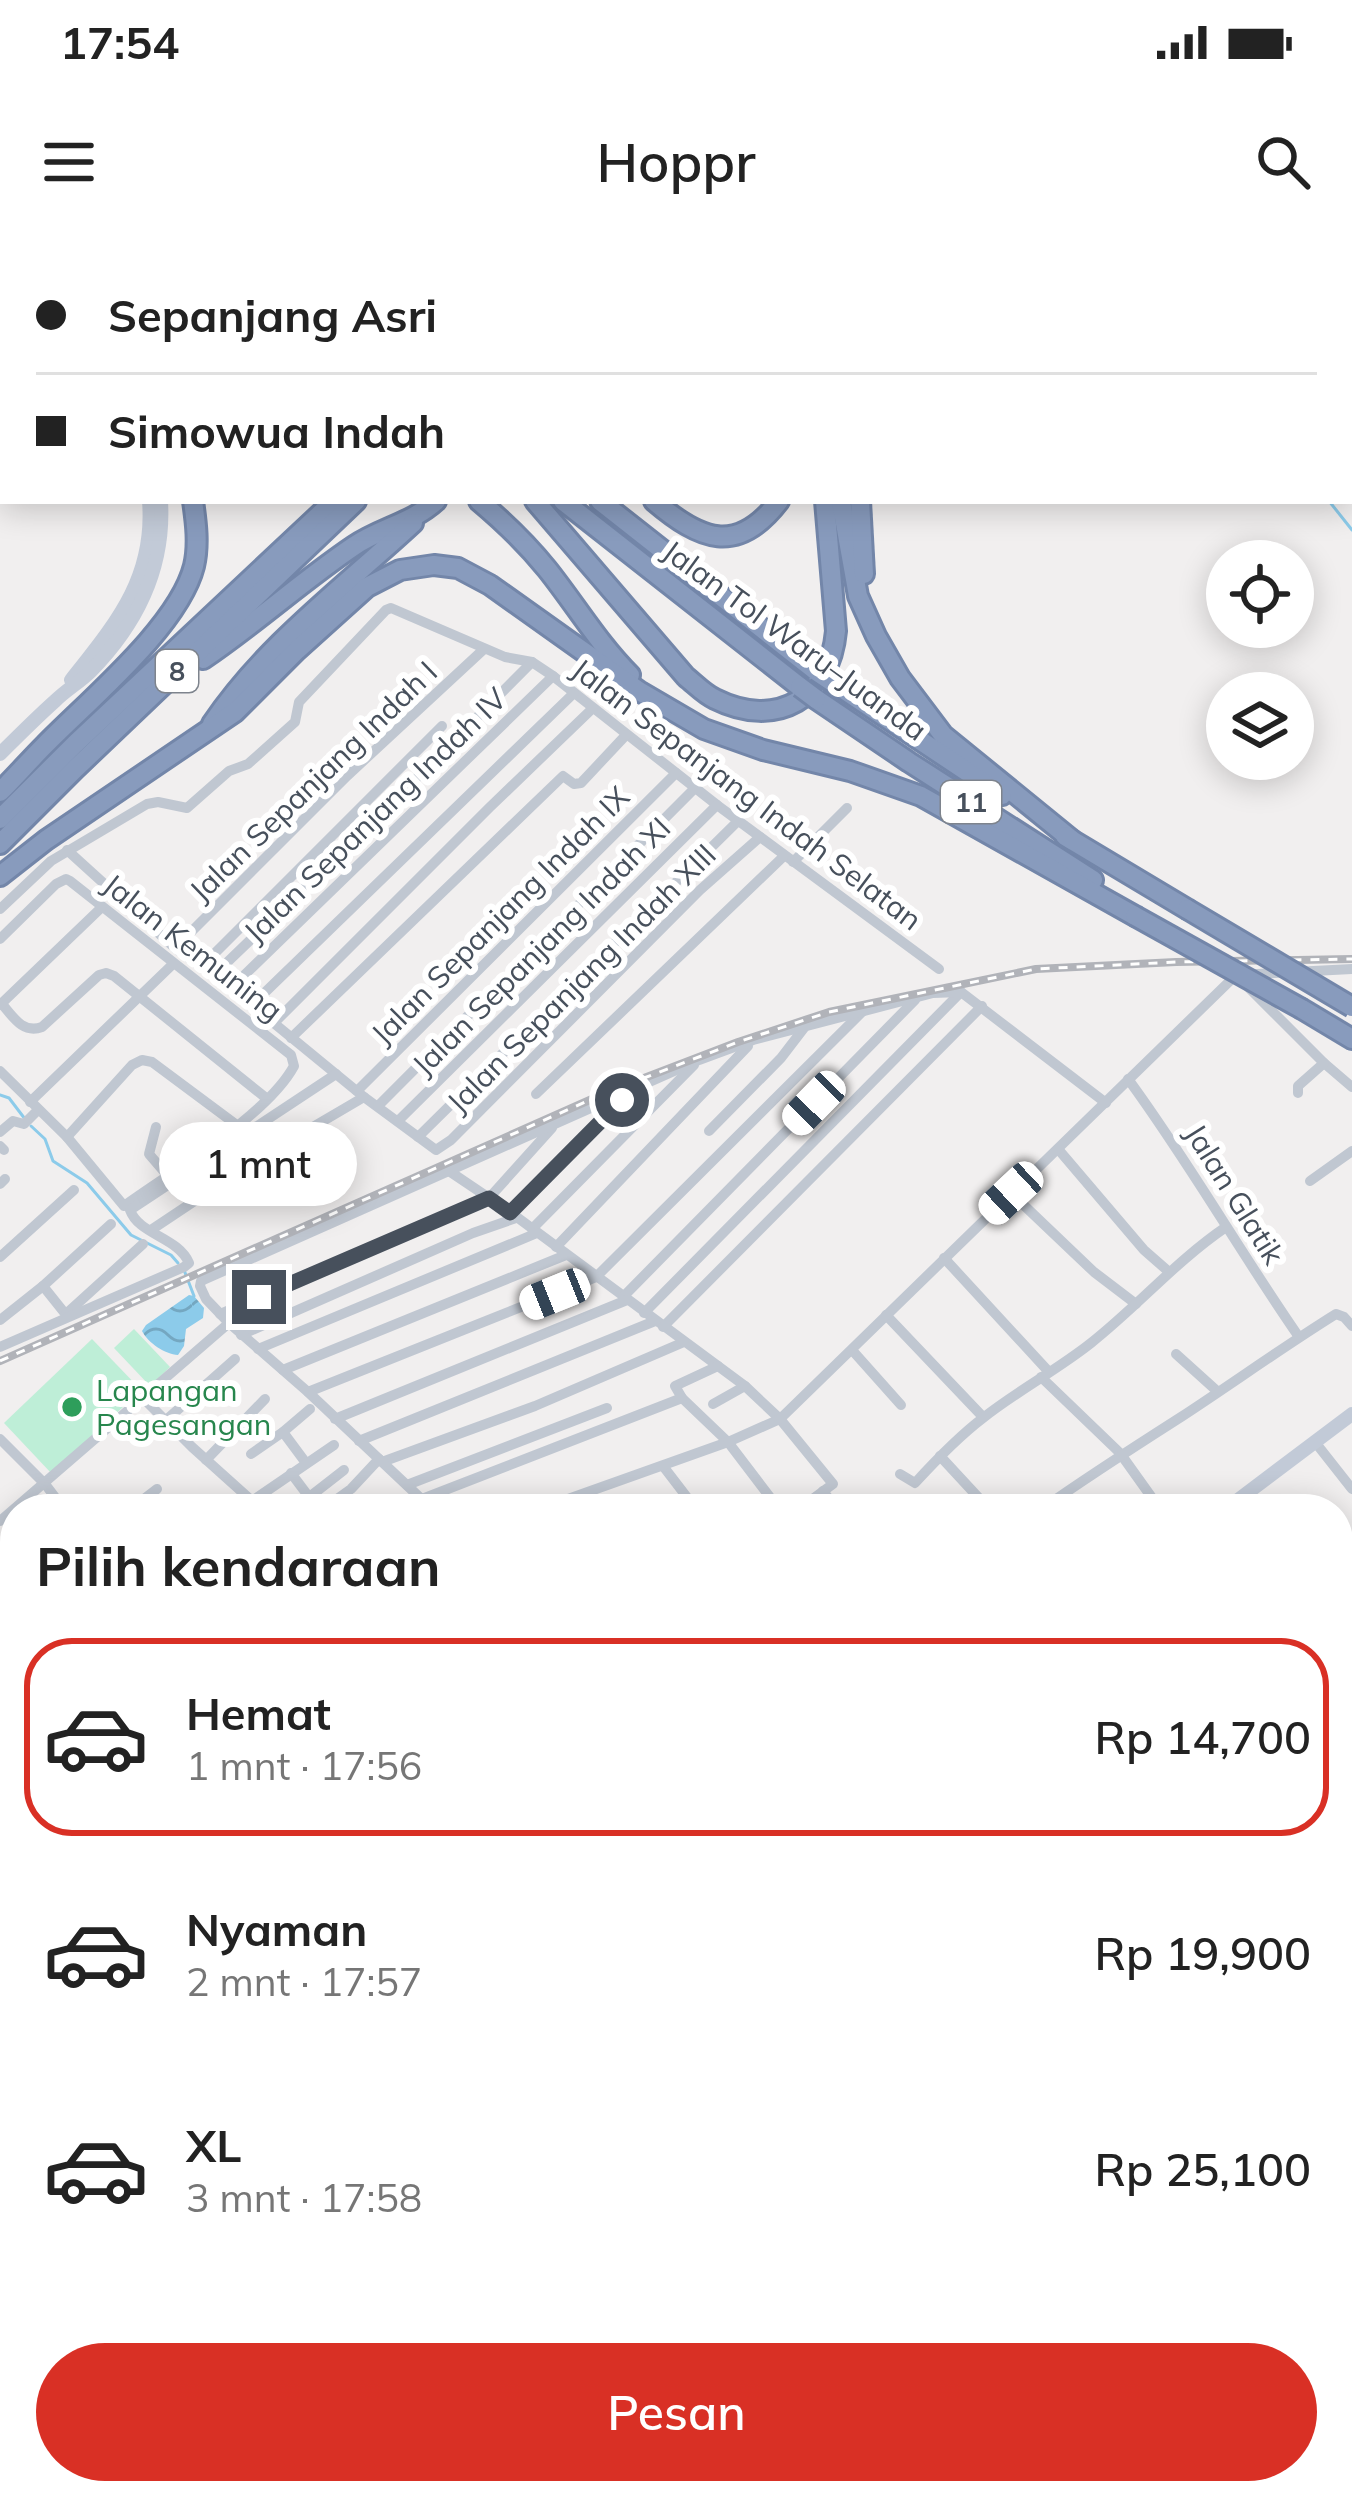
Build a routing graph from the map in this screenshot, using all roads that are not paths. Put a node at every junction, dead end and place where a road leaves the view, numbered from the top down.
1 (149, 504) edge
2 (161, 504) edge
3 (193, 504) edge
4 (203, 504) edge
5 (331, 504) edge
6 (353, 504) edge
7 (433, 504) edge
8 (433, 504) edge
9 (482, 504) edge
10 (539, 504) edge
11 (567, 504) edge
12 (604, 504) edge
13 (657, 504) edge
14 (776, 504) edge
15 (825, 504) edge
16 (842, 504) edge
17 (860, 504) edge
18 (876, 636) junction
19 (484, 649) junction
20 (532, 662) junction
21 (553, 676) junction
22 (169, 679) junction
23 (574, 693) junction
24 (57, 698) junction
25 (593, 708) junction
26 (674, 713) junction
27 (442, 726) dead end
28 (64, 727) junction
29 (206, 733) junction
30 (626, 735) junction
31 (0, 754) edge
32 (676, 773) junction
33 (516, 782) junction
34 (695, 788) junction
35 (0, 793) edge
36 (535, 802) junction
37 (717, 805) junction
38 (847, 808) dead end
39 (0, 819) edge
40 (738, 820) junction
41 (760, 837) junction
42 (1072, 840) junction
43 (0, 844) edge
44 (67, 850) junction
45 (789, 859) junction
46 (0, 876) edge
47 (103, 907) junction
48 (0, 909) edge
49 (1141, 915) junction
50 (0, 939) edge
51 (175, 948) junction
52 (172, 964) junction
53 (201, 967) junction
54 (939, 969) dead end
55 (1352, 969) edge
56 (214, 975) junction
57 (1237, 975) junction
58 (231, 988) junction
59 (961, 992) junction
60 (137, 997) junction
61 (917, 997) junction
62 (1, 1004) edge
63 (252, 1005) junction
64 (982, 1006) junction
65 (1352, 1007) edge
66 (863, 1010) junction
67 (274, 1024) junction
68 (806, 1025) junction
69 (291, 1038) junction
70 (1352, 1039) edge
71 (753, 1040) junction
72 (699, 1060) junction
73 (1324, 1063) junction
74 (0, 1071) edge
75 (336, 1074) junction
76 (1128, 1078) junction
77 (1352, 1087) edge
78 (632, 1090) junction
79 (1298, 1093) dead end
80 (361, 1094) junction
81 (536, 1094) dead end
82 (266, 1098) junction
83 (1106, 1102) junction
84 (378, 1106) junction
85 (32, 1112) junction
86 (398, 1120) junction
87 (555, 1124) junction
88 (238, 1126) junction
89 (156, 1127) dead end
90 (710, 1131) dead end
91 (0, 1132) edge
92 (67, 1136) junction
93 (418, 1137) junction
94 (1058, 1149) junction
95 (1352, 1151) edge
96 (449, 1171) junction
97 (167, 1175) junction
98 (1310, 1181) dead end
99 (74, 1190) dead end
100 (1011, 1193) junction
101 (489, 1198) junction
102 (127, 1208) junction
103 (513, 1215) junction
104 (110, 1224) dead end
105 (1226, 1227) junction
106 (151, 1230) junction
107 (535, 1231) junction
108 (143, 1244) dead end
109 (561, 1251) junction
110 (0, 1257) edge
111 (944, 1258) junction
112 (1168, 1271) junction
113 (596, 1277) junction
114 (43, 1286) junction
115 (625, 1299) junction
116 (1136, 1304) junction
117 (886, 1315) junction
118 (67, 1316) junction
119 (224, 1318) junction
120 (0, 1320) edge
121 (654, 1320) junction
122 (1352, 1326) edge
123 (241, 1335) junction
124 (1299, 1337) junction
125 (684, 1342) junction
126 (0, 1347) edge
127 (258, 1349) junction
128 (851, 1349) junction
129 (1176, 1354) dead end
130 (235, 1358) dead end
131 (718, 1366) junction
132 (283, 1370) junction
133 (1045, 1375) junction
134 (745, 1387) junction
135 (1217, 1391) junction
136 (308, 1392) junction
137 (144, 1399) junction
138 (682, 1399) junction
139 (265, 1400) dead end
140 (713, 1404) dead end
141 (901, 1405) dead end
142 (607, 1408) dead end
143 (310, 1409) dead end
144 (1352, 1414) edge
145 (983, 1417) junction
146 (335, 1419) junction
147 (780, 1419) junction
148 (165, 1421) junction
149 (283, 1432) junction
150 (0, 1439) edge
151 (358, 1441) junction
152 (728, 1442) junction
153 (1316, 1442) junction
154 (334, 1444) dead end
155 (14, 1453) junction
156 (1120, 1453) junction
157 (251, 1454) dead end
158 (940, 1456) junction
159 (206, 1460) junction
160 (378, 1462) junction
161 (306, 1463) junction
162 (0, 1466) edge
163 (663, 1466) junction
164 (344, 1470) dead end
165 (290, 1473) junction
166 (900, 1474) dead end
167 (45, 1484) junction
168 (407, 1485) junction
169 (157, 1489) dead end
170 (1352, 1489) edge
171 (824, 1491) junction
172 (33, 1494) edge
173 (53, 1494) edge
174 (150, 1494) edge
175 (244, 1494) edge
176 (268, 1494) edge
177 (306, 1494) edge
178 (314, 1494) edge
179 (344, 1494) edge
180 (417, 1494) edge
181 (435, 1494) edge
182 (584, 1494) edge
183 (684, 1494) edge
184 (768, 1494) edge
185 (820, 1494) edge
186 (826, 1494) edge
187 (975, 1494) edge
188 (1063, 1494) edge
189 (1149, 1494) edge
190 (1246, 1494) edge

1 - 24 street
2 - 24 street
3 - 28 highway
4 - 28 highway
5 - 39 highway, 8
6 - 22 highway, 8
7 - 22 highway
8 - 29 highway
9 - 26 highway
10 - 15 highway
11 - 49 highway, Jalan Tol Waru–Juanda / 11
12 - 42 highway, 11
13 - 14 highway
16 - 18 highway
17 - 18 highway
18 - 42 highway
19 - 20 street, Jalan Sepanjang Indah Selatan
19 - 44 street, Jalan Sepanjang Indah Selatan
19 - 51 street, Jalan Sepanjang Indah I
20 - 21 street, Jalan Sepanjang Indah Selatan
20 - 56 street
21 - 23 street, Jalan Sepanjang Indah Selatan
21 - 58 street, Jalan Sepanjang Indah IV
22 - 43 highway, 8
23 - 25 street, Jalan Sepanjang Indah Selatan
23 - 63 street
24 - 31 street
25 - 30 street, Jalan Sepanjang Indah Selatan
25 - 33 street
26 - 29 highway
26 - 49 highway
27 - 53 street
28 - 35 highway
29 - 46 highway
30 - 32 street, Jalan Sepanjang Indah Selatan
30 - 36 street
32 - 34 street, Jalan Sepanjang Indah Selatan
32 - 80 street, Jalan Sepanjang Indah IX
33 - 36 street
33 - 67 street
34 - 37 street, Jalan Sepanjang Indah Selatan
34 - 84 street
36 - 69 street
37 - 40 street, Jalan Sepanjang Indah Selatan
37 - 86 street, Jalan Sepanjang Indah XI
38 - 45 street
40 - 41 street, Jalan Sepanjang Indah Selatan
40 - 93 street
41 - 45 street, Jalan Sepanjang Indah Selatan
41 - 93 street, Jalan Sepanjang Indah XIII
42 - 65 highway, 11, bridge
44 - 48 street
44 - 51 street
45 - 54 street, Jalan Sepanjang Indah Selatan
45 - 81 street
47 - 50 street, Jalan Kemuning
47 - 52 street, Jalan Kemuning
47 - 62 street
49 - 70 highway, Jalan Tol Waru–Juanda / 11, bridge
51 - 53 street
52 - 60 street
52 - 82 street, Jalan Kemuning
53 - 56 street
55 - 57 street
56 - 58 street
57 - 73 street
57 - 76 street
58 - 63 street
59 - 61 street
59 - 64 street
59 - 121 street
60 - 62 street
60 - 82 street
60 - 85 street
61 - 66 street
61 - 115 street
63 - 67 street
64 - 83 street
64 - 121 street
66 - 68 street
66 - 113 street
67 - 69 street
68 - 71 street
68 - 90 street
69 - 75 street
71 - 72 street
71 - 109 street
72 - 78 street
72 - 107 street
73 - 77 street
73 - 79 street
74 - 85 street
75 - 80 street
75 - 102 street
76 - 83 street
76 - 105 street, Jalan Glatik
78 - 87 street
78 - 103 street
80 - 84 street
80 - 106 street, Jalan Sepanjang Indah IX
82 - 88 street, Jalan Kemuning
83 - 94 street
84 - 86 street
85 - 91 street
85 - 92 street
86 - 93 street
87 - 96 street
87 - 101 street
88 - 92 street
88 - 97 street, Jalan Kemuning
89 - 97 street
92 - 102 street
94 - 100 street
94 - 112 street
95 - 98 street
96 - 101 street
96 - 119 street
97 - 102 street, Jalan Kemuning
99 - 110 street
100 - 111 street
100 - 116 street
101 - 103 street
101 - 119 street
102 - 106 street
103 - 107 street
103 - 123 street
104 - 114 street
105 - 112 street
105 - 124 street, Jalan Glatik
106 - 118 street
107 - 109 street
107 - 127 street
108 - 118 street
109 - 113 street
109 - 132 street
111 - 117 street
111 - 133 street
112 - 116 street
113 - 115 street
113 - 136 street
114 - 118 street
114 - 120 street
115 - 121 street
115 - 146 street
116 - 133 street
117 - 128 street
117 - 145 street
118 - 126 street
119 - 123 street
119 - 137 street
121 - 125 street
121 - 151 street
122 - 124 street
123 - 127 street
124 - 135 street
125 - 131 street
125 - 160 street
127 - 132 street
128 - 141 street
128 - 147 street
129 - 135 street
130 - 148 street
131 - 134 street
131 - 138 street
132 - 136 street
133 - 145 street
133 - 156 street
134 - 140 street
134 - 147 street
135 - 156 street
136 - 146 street
137 - 148 street
137 - 167 street
138 - 152 street
138 - 181 street
139 - 159 street
142 - 168 street
143 - 149 street
144 - 153 street
145 - 158 street
146 - 151 street
147 - 152 street
147 - 171 street
148 - 159 street
149 - 157 street
149 - 161 street
150 - 155 street
151 - 160 street
152 - 163 street
152 - 184 street
153 - 170 street
153 - 190 street
154 - 161 street
155 - 162 street
155 - 167 street
156 - 188 street
156 - 189 street
158 - 166 street
158 - 187 street
159 - 175 street
160 - 168 street
160 - 179 street
161 - 165 street
163 - 182 street
163 - 183 street
164 - 178 street
165 - 176 street
165 - 177 street
167 - 172 street
167 - 173 street
168 - 180 street
169 - 174 street
171 - 185 street
171 - 186 street

